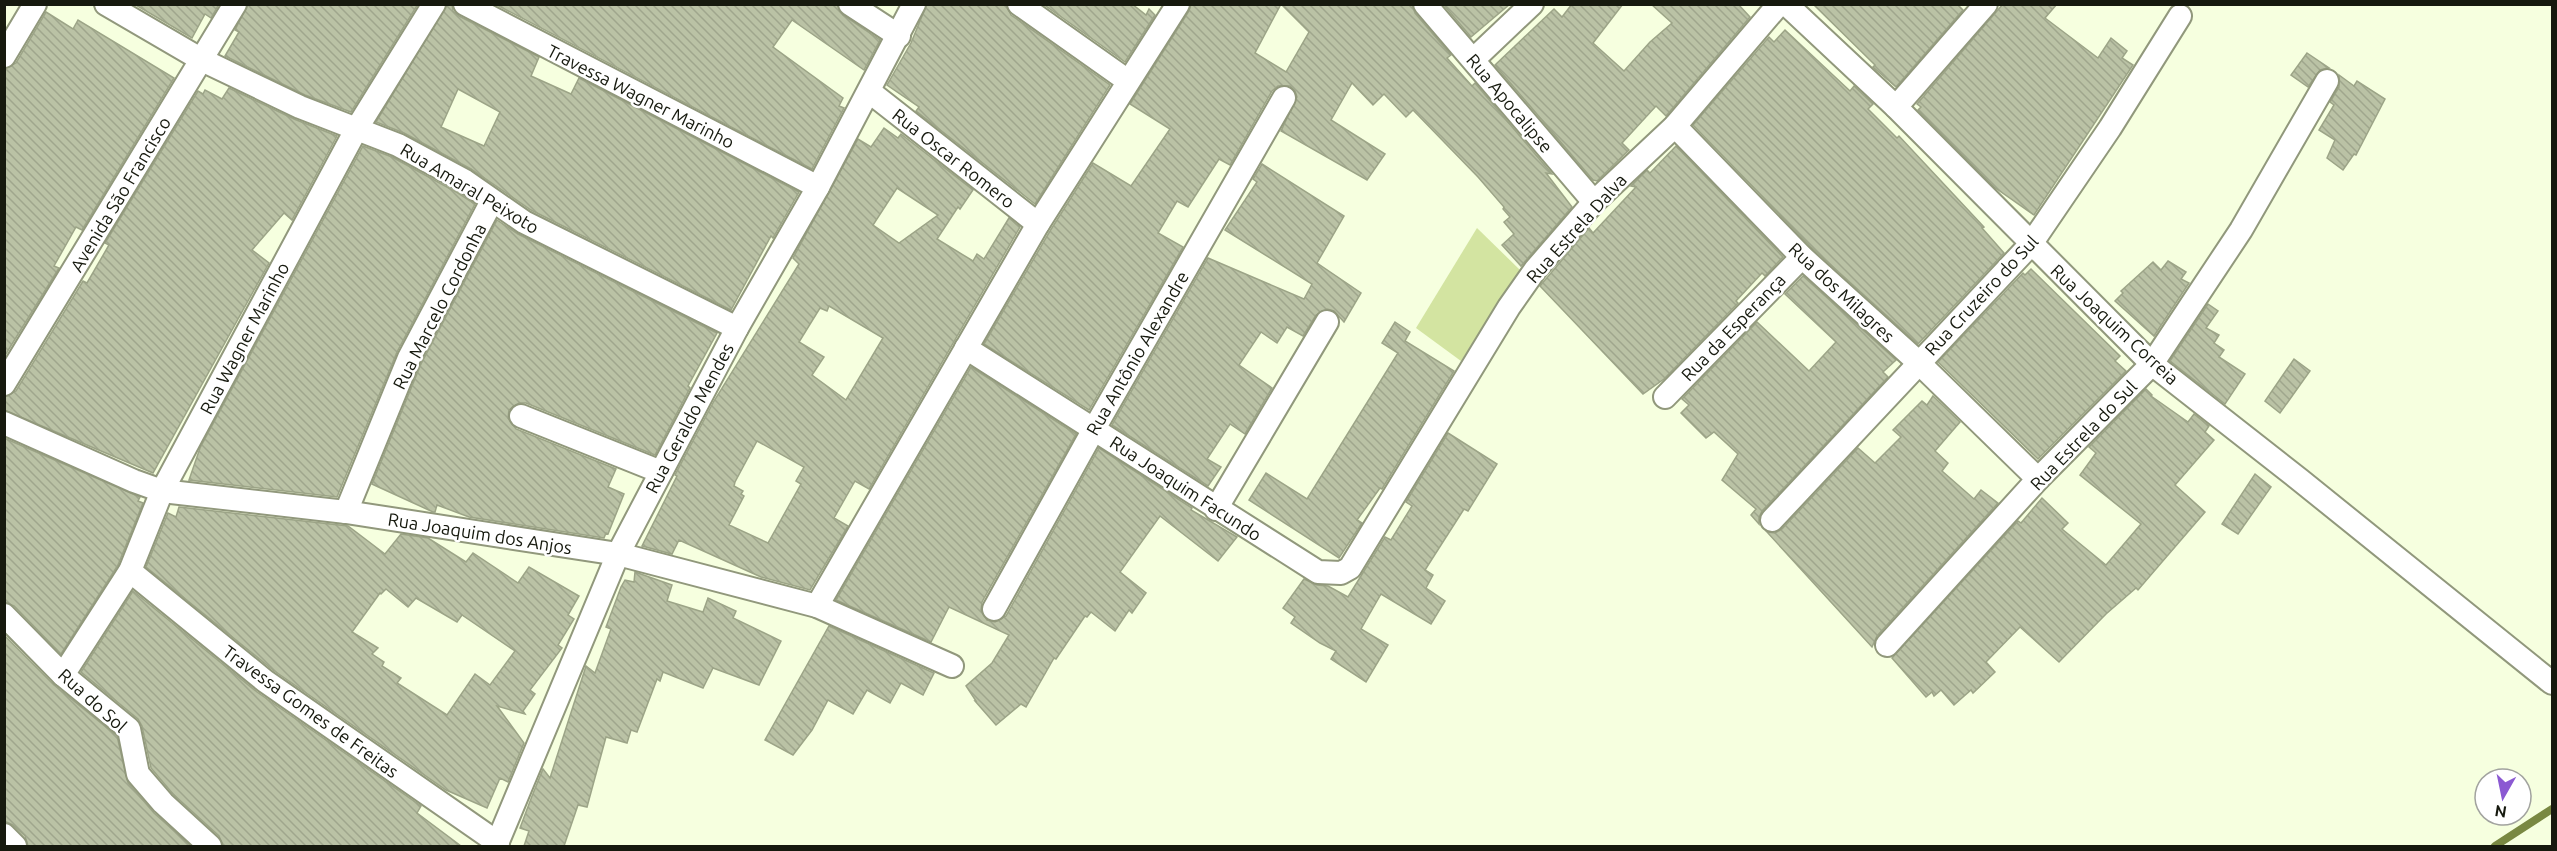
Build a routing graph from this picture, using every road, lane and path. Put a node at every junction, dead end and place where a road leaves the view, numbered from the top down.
1 (35, 4) edge
2 (106, 4) edge
3 (235, 4) edge
4 (434, 4) edge
5 (465, 4) edge
6 (850, 4) edge
7 (914, 4) edge
8 (1018, 4) edge
9 (1178, 4) edge
10 (1425, 4) edge
11 (1532, 4) edge
12 (1779, 4) edge
13 (1786, 4) edge
14 (1986, 4) edge
15 (2180, 16) dead end
16 (899, 36) junction
17 (4, 56) edge
18 (1474, 59) junction
19 (202, 60) junction
20 (1128, 81) junction
21 (2326, 81) dead end
22 (870, 92) junction
23 (1284, 99) dead end
24 (1896, 107) junction
25 (1675, 126) junction
26 (357, 128) junction
27 (818, 187) junction
28 (492, 201) junction
29 (1594, 202) junction
30 (1038, 224) junction
31 (2031, 244) junction
32 (1802, 257) junction
33 (1327, 322) dead end
34 (736, 328) junction
35 (966, 348) junction
36 (1918, 362) junction
37 (2152, 364) junction
38 (4, 384) edge
39 (1665, 397) dead end
40 (521, 416) dead end
41 (4, 423) edge
42 (1094, 429) junction
43 (660, 472) junction
44 (2038, 479) junction
45 (162, 491) junction
46 (1216, 509) junction
47 (346, 512) junction
48 (1772, 520) dead end
49 (618, 554) junction
50 (1350, 568) joint
51 (130, 571) junction
52 (817, 606) junction
53 (994, 609) dead end
54 (4, 615) edge
55 (1887, 645) dead end
56 (952, 666) dead end
57 (63, 675) junction
58 (2553, 683) edge
59 (4, 835) edge
60 (497, 845) edge
61 (15, 846) edge
62 (210, 846) edge

1 - 17 street
2 - 19 street, Rua Amaral Peixoto
3 - 19 street, Avenida São Francisco
4 - 26 street, Rua Wagner Marinho
5 - 27 street, Travessa Wagner Marinho
6 - 16 street
7 - 16 street, Rua Geraldo Mendes
8 - 20 street
9 - 20 street
10 - 18 street, Rua Apocalipse
11 - 18 street
12 - 25 street, Rua Estrela Dalva
13 - 24 street, Rua Joaquim Correia
14 - 24 street
15 - 31 street, Rua Cruzeiro do Sul
16 - 22 street, Rua Geraldo Mendes
18 - 29 street, Rua Apocalipse
19 - 26 street, Rua Amaral Peixoto
19 - 38 street, Avenida São Francisco
20 - 30 street
21 - 37 street, Rua Estrela do Sul
22 - 27 street, Rua Geraldo Mendes
22 - 30 street, Rua Oscar Romero
23 - 42 street, Rua Antônio Alexandre
24 - 31 street, Rua Joaquim Correia
25 - 29 street, Rua Estrela Dalva
25 - 32 street, Rua dos Milagres
26 - 28 street, Rua Amaral Peixoto
26 - 45 street, Rua Wagner Marinho
27 - 34 street, Rua Geraldo Mendes
28 - 34 street, Rua Amaral Peixoto
28 - 47 street, Rua Marcelo Cordonha
29 - 50 street, Rua Estrela Dalva
30 - 35 street
31 - 36 street, Rua Cruzeiro do Sul
31 - 37 street, Rua Joaquim Correia
32 - 36 street, Rua dos Milagres
32 - 39 street, Rua da Esperança
33 - 46 street
34 - 43 street, Rua Geraldo Mendes
35 - 42 street, Rua Joaquim Facundo
35 - 52 street
36 - 44 street, Rua dos Milagres
36 - 48 street, Rua Cruzeiro do Sul
37 - 44 street, Rua Estrela do Sul
37 - 58 street, Rua Joaquim Correia
40 - 43 street
41 - 45 street, Rua Joaquim dos Anjos
42 - 46 street, Rua Joaquim Facundo
42 - 53 street, Rua Antônio Alexandre
43 - 49 street, Rua Geraldo Mendes
44 - 55 street, Rua Estrela do Sul
45 - 47 street, Rua Joaquim dos Anjos
45 - 51 street, Rua Wagner Marinho
46 - 50 street, Rua Joaquim Facundo
47 - 49 street, Rua Joaquim dos Anjos
49 - 52 street, Rua Joaquim dos Anjos
49 - 60 street, Rua Geraldo Mendes
51 - 57 street, Rua Wagner Marinho
51 - 60 street, Travessa Gomes de Freitas
52 - 56 street, Rua Joaquim dos Anjos
54 - 57 street, Rua do Sol
57 - 62 street, Rua do Sol
59 - 61 street

